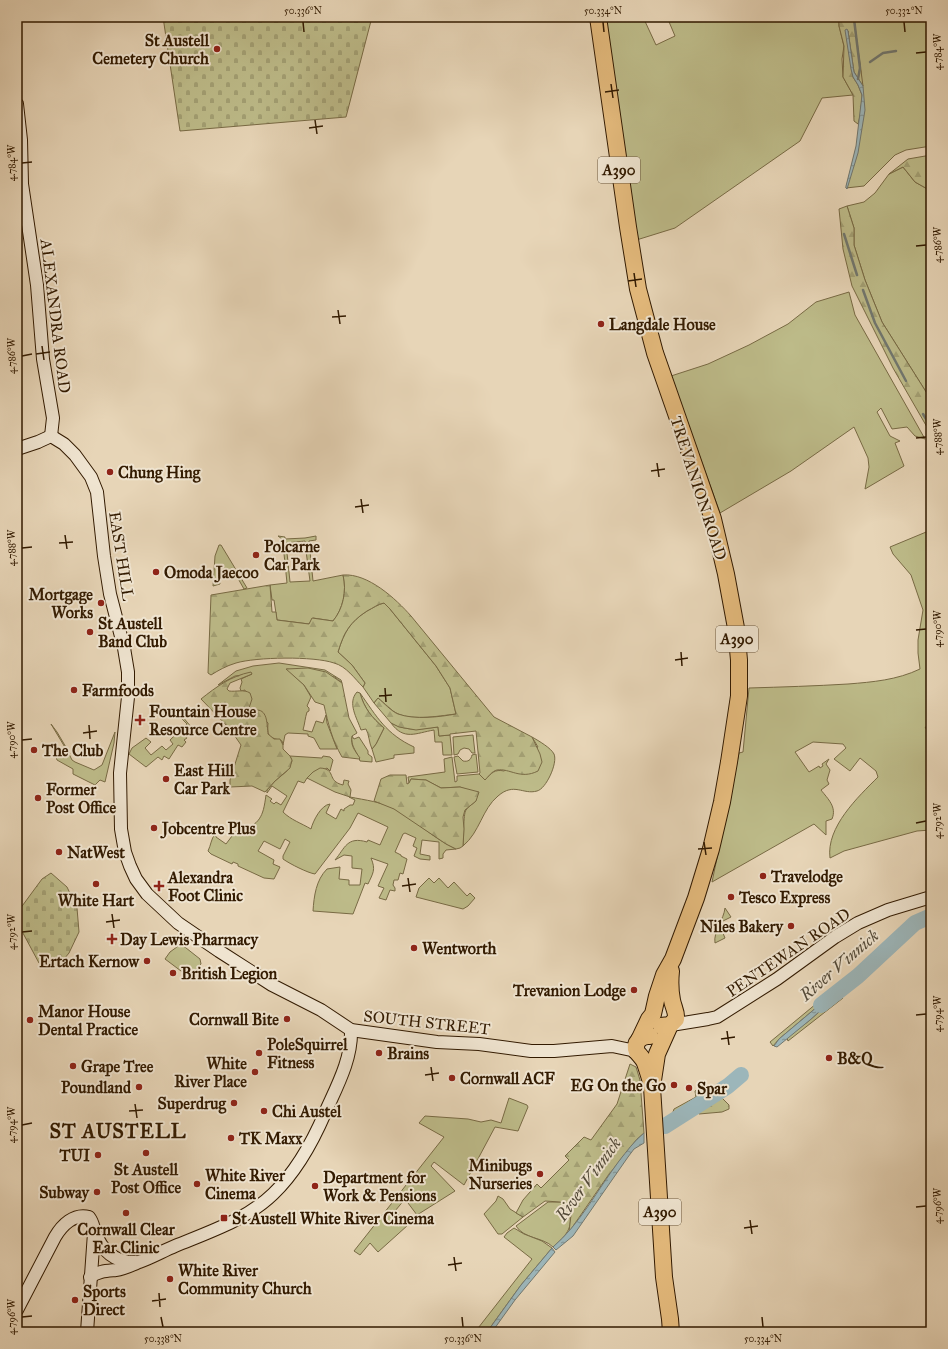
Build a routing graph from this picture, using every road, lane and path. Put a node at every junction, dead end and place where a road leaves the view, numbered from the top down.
1 (598, 17) edge
2 (17, 104) edge
3 (51, 436) junction
4 (17, 449) edge
5 (123, 745) joint
6 (931, 897) edge
7 (673, 959) junction
8 (654, 1011) junction
9 (672, 1016) junction
10 (351, 1030) junction
11 (646, 1049) junction
12 (94, 1230) junction
13 (141, 1262) junction
14 (90, 1277) junction
15 (665, 1281) junction
16 (17, 1310) edge
17 (87, 1332) edge
18 (660, 1332) edge
19 (671, 1332) edge

1 - 7 highway, TREVANION ROAD / A390
2 - 3 street, ALEXANDRA ROAD
3 - 4 street
3 - 5 street, EAST HILL
5 - 10 street, SOUTH STREET
6 - 9 street, PENTEWAN ROAD
7 - 8 highway, A390
7 - 9 highway, A390
8 - 9 highway
8 - 11 highway, A390
9 - 11 highway, A390
10 - 11 street, SOUTH STREET
10 - 13 street
11 - 15 highway, A390
12 - 13 street
12 - 14 street
12 - 16 street
13 - 14 street
14 - 17 street
15 - 18 highway, A390
15 - 19 highway, A390

